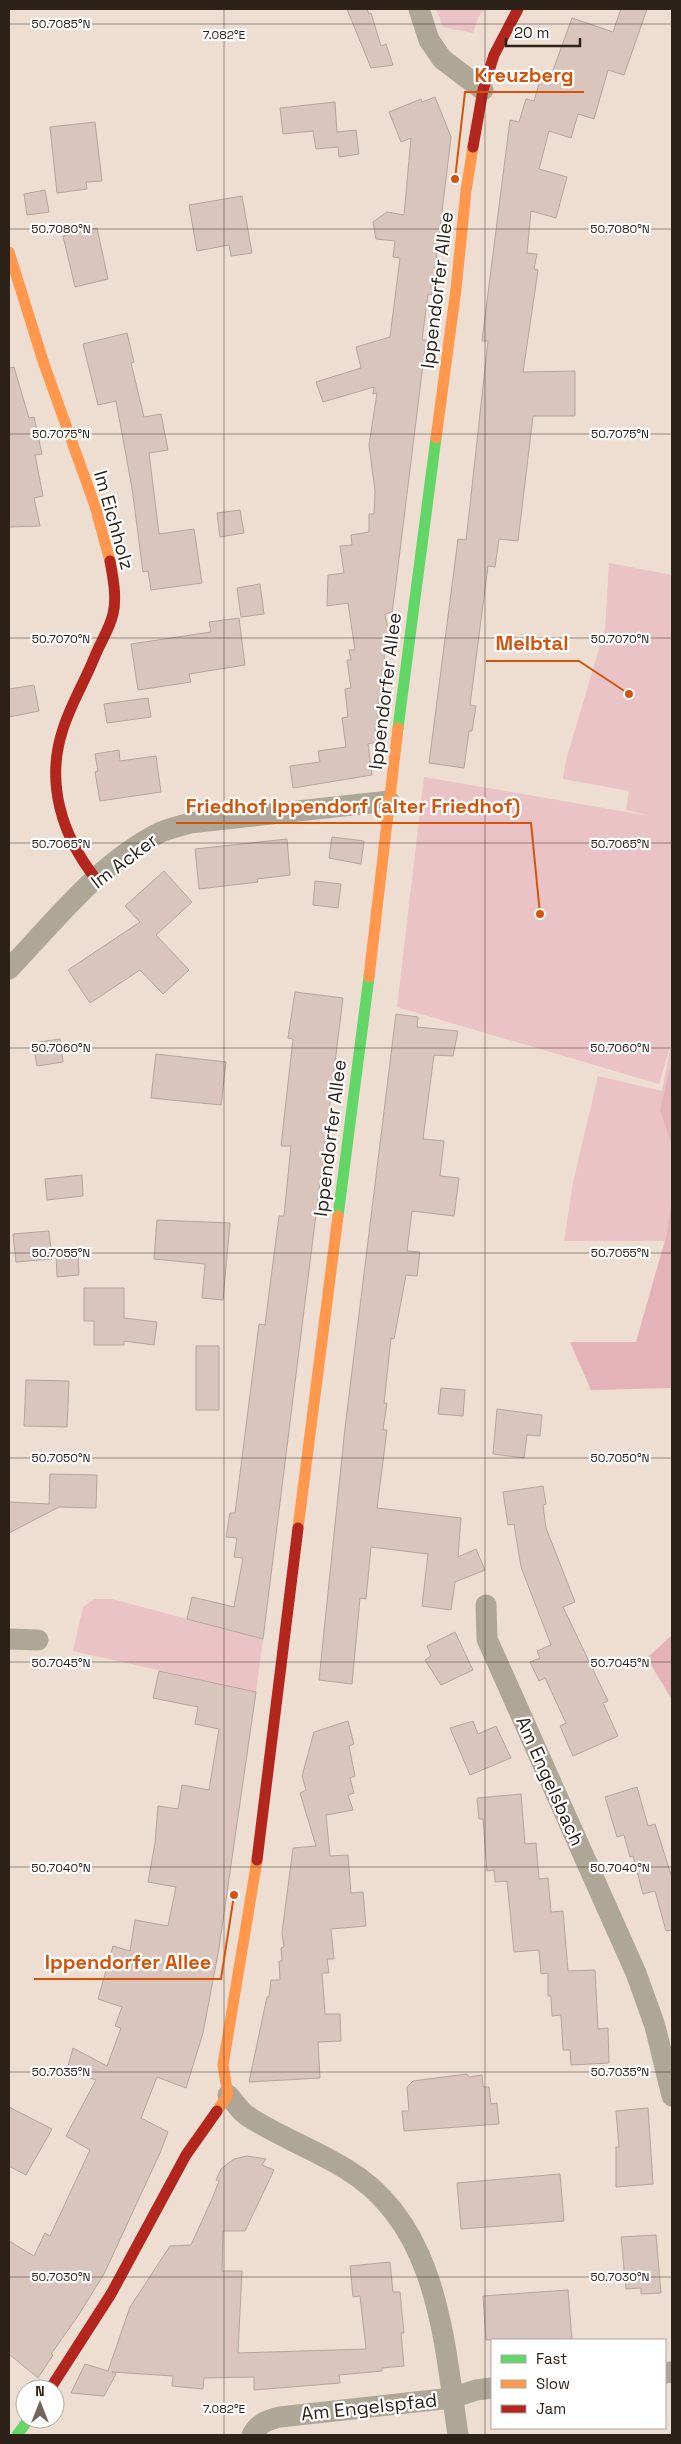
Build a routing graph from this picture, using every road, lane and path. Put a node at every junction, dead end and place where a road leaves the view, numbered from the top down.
1 (419, 9) edge
2 (518, 9) edge
3 (483, 90) junction
4 (9, 252) edge
5 (389, 801) junction
6 (96, 878) junction
7 (9, 969) edge
8 (486, 1605) dead end
9 (9, 1639) edge
10 (38, 1640) dead end
11 (228, 2095) junction
12 (672, 2096) edge
13 (56, 2379) edge
14 (491, 2388) edge
15 (452, 2398) junction
16 (252, 2435) edge
17 (458, 2435) edge

1 - 3 street
2 - 3 street, Ippendorfer Allee
3 - 5 street, Ippendorfer Allee
4 - 6 street, Im Eichholz
5 - 6 street, Im Acker
5 - 11 street, Ippendorfer Allee
6 - 7 street, Im Acker
8 - 12 street, Am Engelsbach
9 - 10 street
11 - 13 street
11 - 15 street
14 - 15 street, Am Engelspfad
15 - 16 street, Am Engelspfad
15 - 17 street

